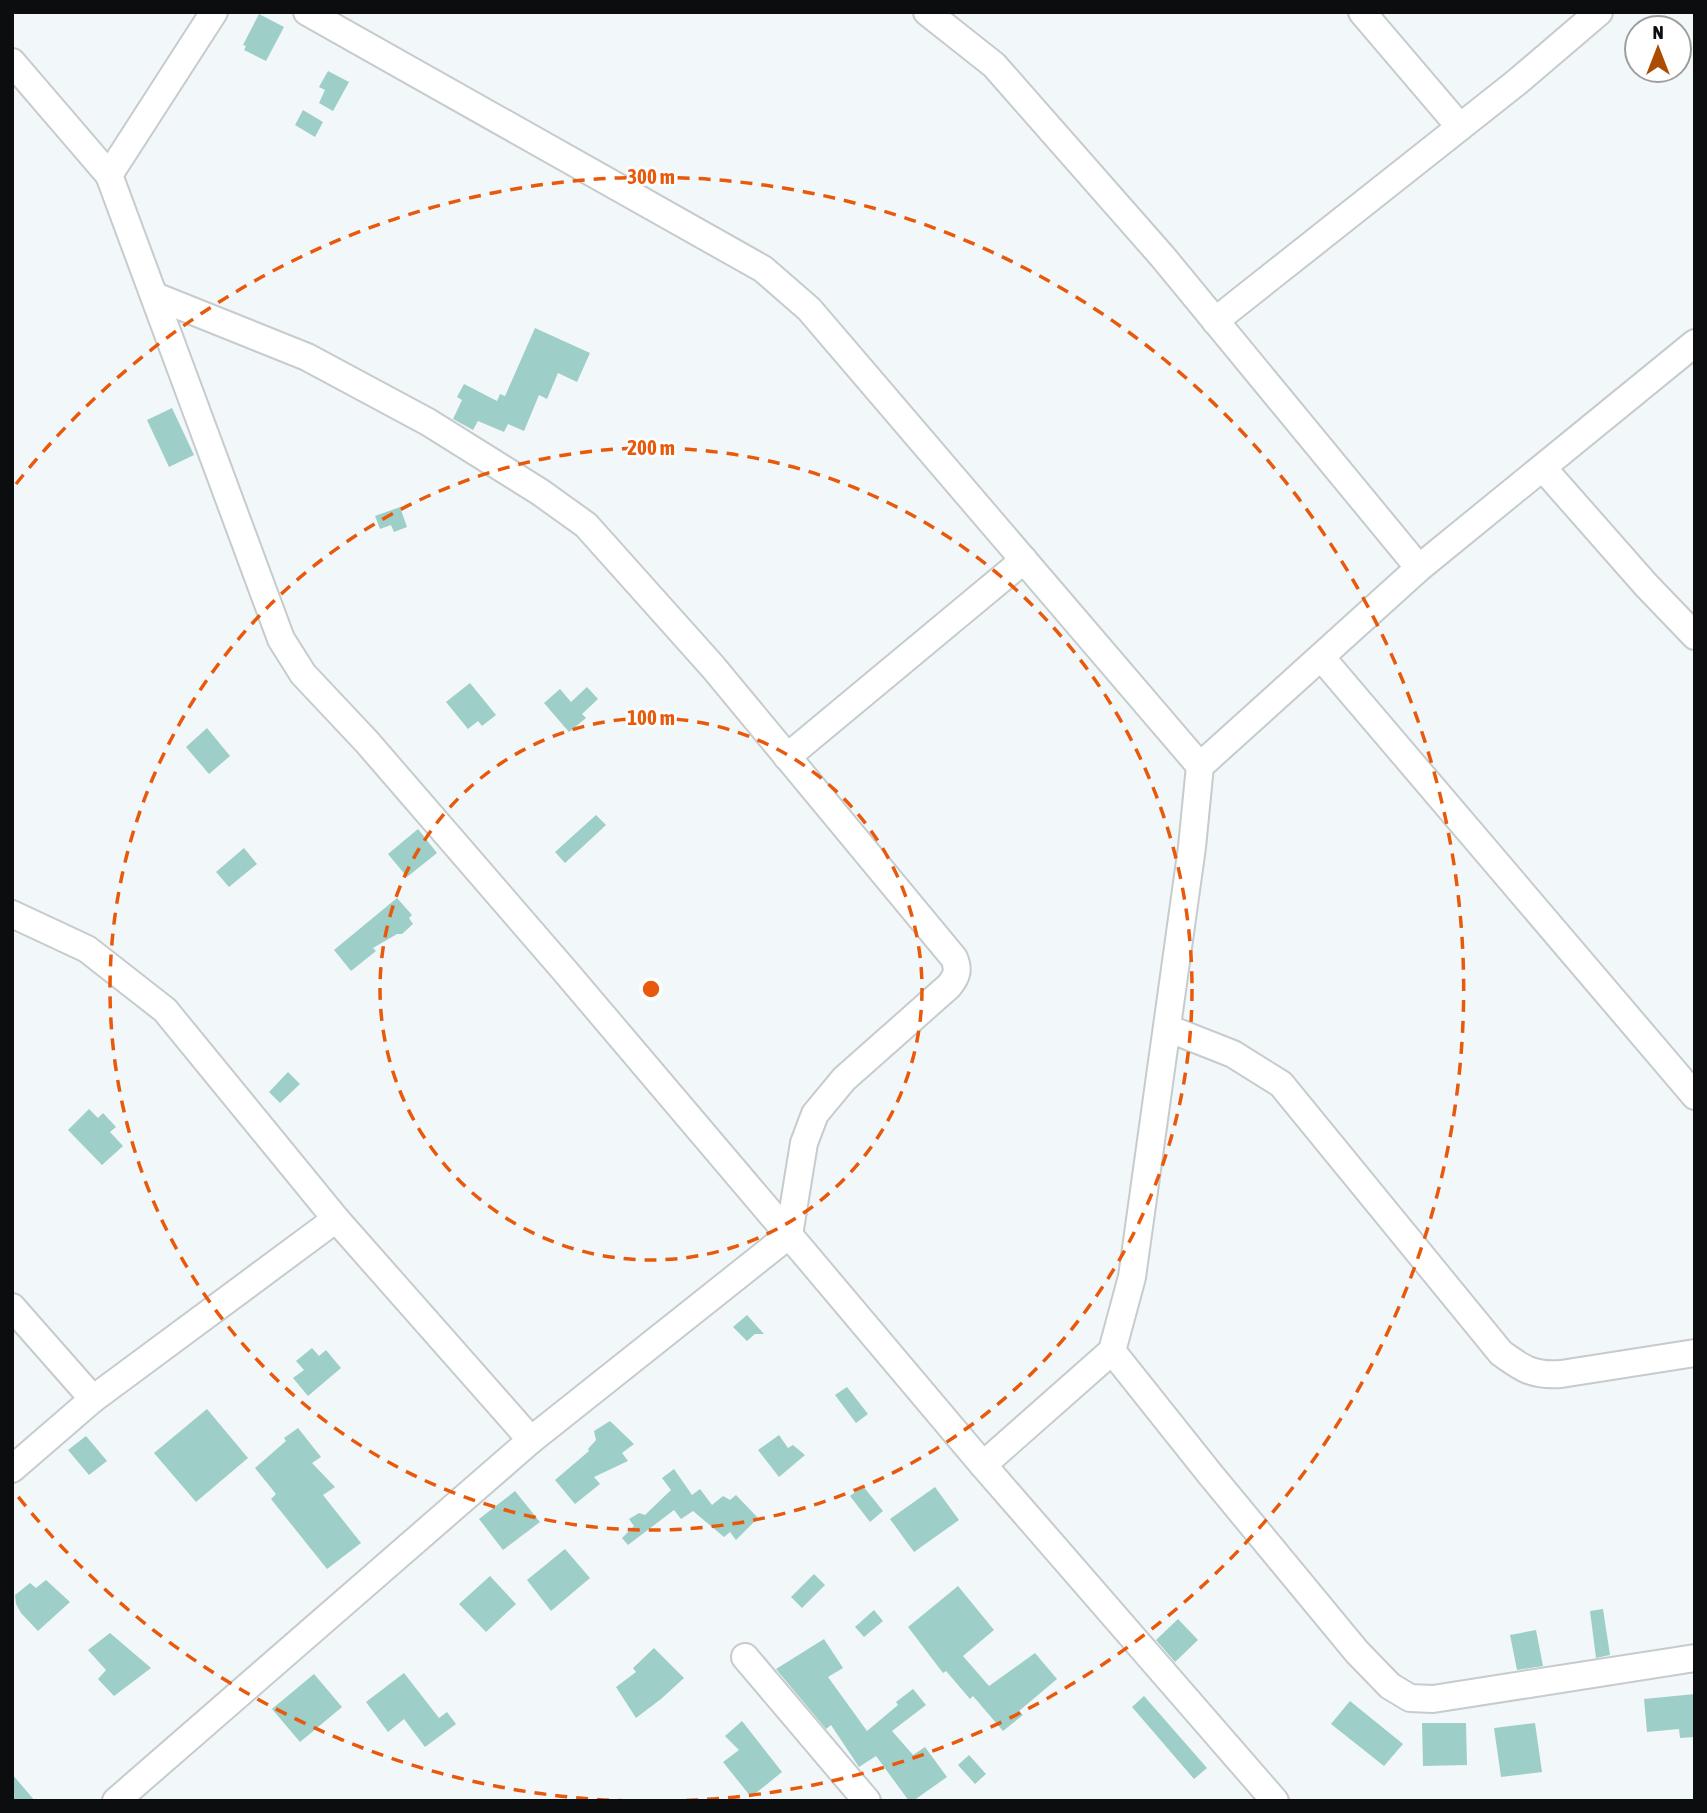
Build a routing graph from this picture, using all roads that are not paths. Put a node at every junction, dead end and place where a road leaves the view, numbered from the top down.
1 (214, 12) edge
2 (307, 12) edge
3 (928, 12) edge
4 (1362, 12) edge
5 (1599, 12) edge
6 (12, 62) edge
7 (1460, 127) junction
8 (109, 175) junction
9 (155, 296) junction
10 (1215, 321) junction
11 (1695, 343) edge
12 (1542, 468) junction
13 (1024, 560) junction
14 (1419, 568) junction
15 (1695, 636) edge
16 (1321, 657) junction
17 (787, 757) junction
18 (1200, 766) junction
19 (12, 914) edge
20 (1167, 1028) junction
21 (1695, 1096) edge
22 (336, 1219) junction
23 (789, 1235) junction
24 (12, 1307) edge
25 (1112, 1351) junction
26 (1695, 1353) edge
27 (93, 1399) junction
28 (531, 1440) junction
29 (983, 1465) junction
30 (12, 1469) edge
31 (745, 1657) dead end
32 (1695, 1658) edge
33 (116, 1801) edge
34 (867, 1801) edge
35 (1275, 1801) edge

1 - 8 street
2 - 13 street
3 - 10 street
4 - 7 street
5 - 7 street
6 - 8 street
7 - 10 street
8 - 9 street
9 - 17 street
9 - 23 street
10 - 14 street
11 - 12 street
12 - 14 street
12 - 15 street
13 - 17 street
13 - 18 street
14 - 16 street
16 - 18 street
16 - 21 street
17 - 23 street
18 - 20 street
19 - 22 street
20 - 25 street
20 - 26 street
22 - 27 street
22 - 28 street
23 - 28 street
23 - 29 street
24 - 27 street
25 - 29 street
25 - 32 street
27 - 30 street
28 - 33 street
29 - 35 street
31 - 34 street

